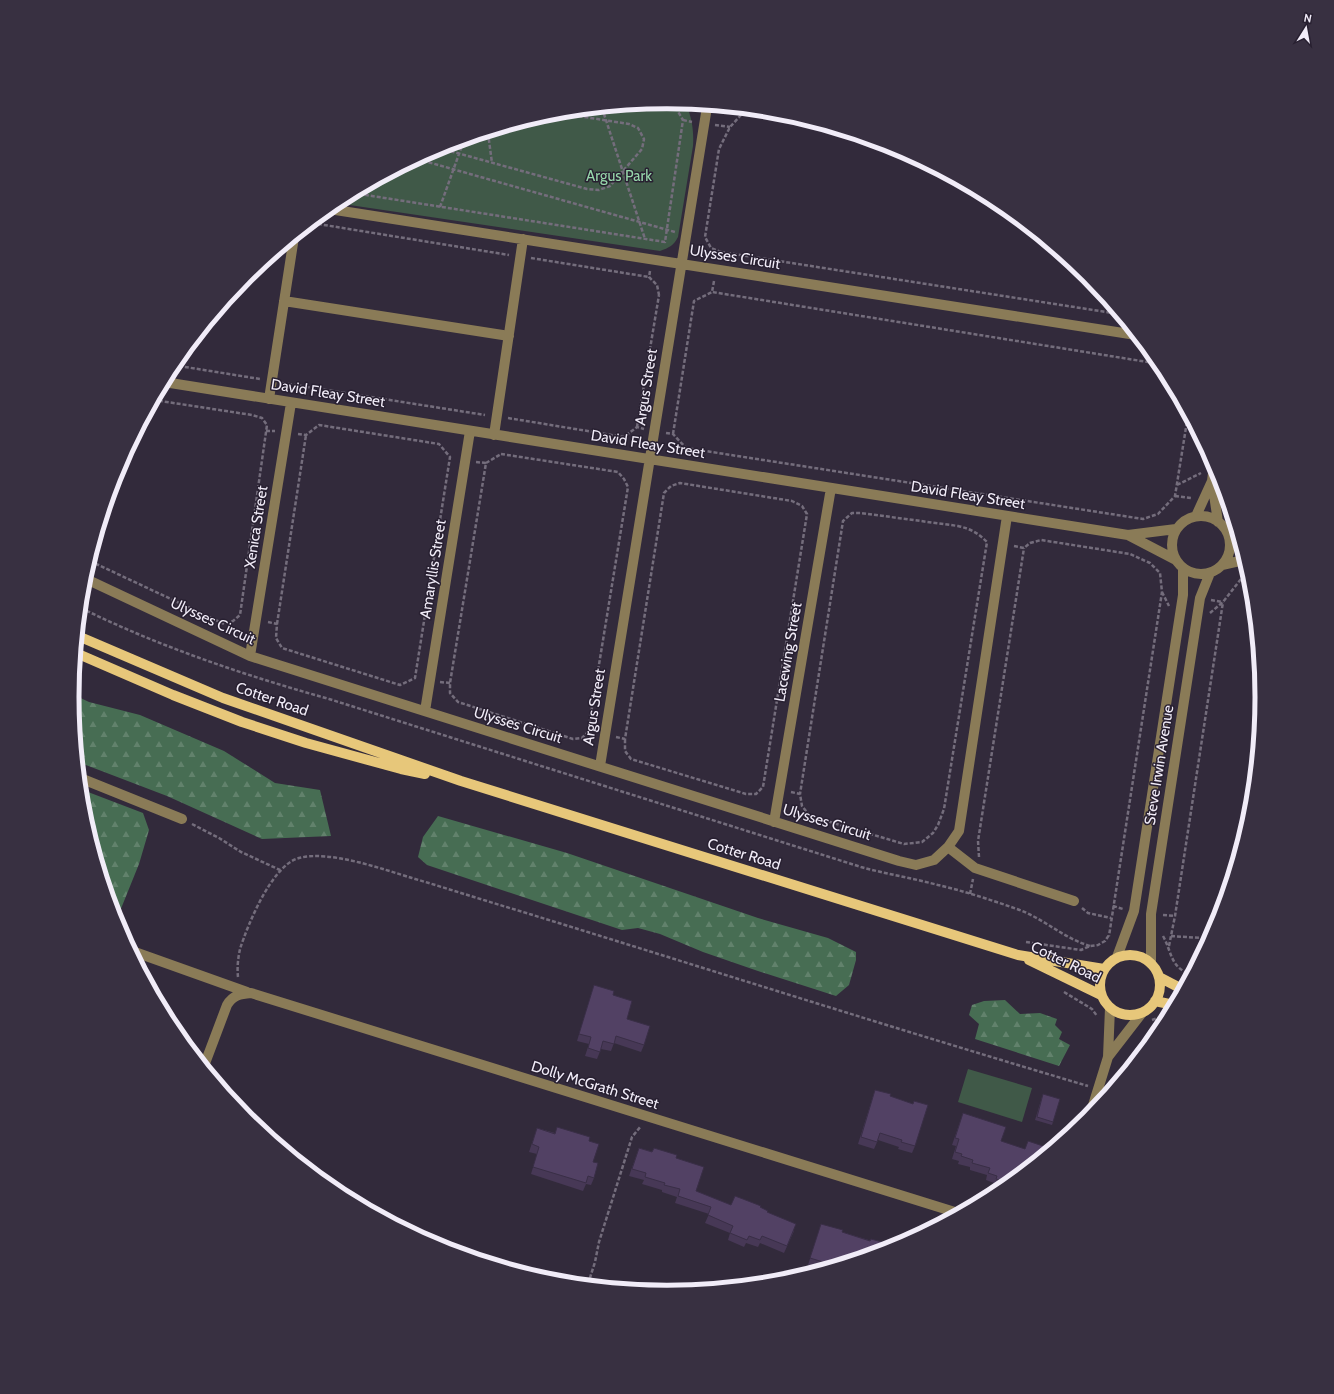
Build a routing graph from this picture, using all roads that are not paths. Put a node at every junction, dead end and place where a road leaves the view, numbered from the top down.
1 (707, 110) edge
2 (337, 210) edge
3 (523, 239) junction
4 (293, 244) edge
5 (681, 264) junction
6 (284, 301) junction
7 (1129, 334) edge
8 (509, 336) junction
9 (170, 383) edge
10 (269, 399) junction
11 (291, 403) junction
12 (470, 431) junction
13 (494, 435) junction
14 (650, 459) junction
15 (1212, 481) joint
16 (832, 488) junction
17 (1007, 516) junction
18 (1196, 516) junction
19 (1222, 525) junction
20 (1176, 529) junction
21 (1231, 532) edge
22 (1128, 536) junction
23 (1239, 561) edge
24 (1179, 564) junction
25 (1222, 565) junction
26 (1210, 573) junction
27 (90, 581) edge
28 (82, 638) edge
29 (80, 655) edge
30 (250, 656) junction
31 (425, 711) junction
32 (600, 766) junction
33 (85, 780) edge
34 (461, 781) junction
35 (182, 819) road end
36 (774, 822) junction
37 (948, 847) junction
38 (1074, 901) road end
39 (138, 953) edge
40 (1018, 955) junction
41 (1117, 957) junction
42 (1151, 964) junction
43 (1104, 969) junction
44 (1159, 977) junction
45 (1178, 988) edge
46 (251, 993) junction
47 (1101, 995) junction
48 (1156, 1001) junction
49 (1168, 1004) edge
50 (1110, 1008) junction
51 (1142, 1012) junction
52 (1108, 1057) junction
53 (206, 1061) edge
54 (1094, 1101) edge
55 (952, 1211) edge

1 - 5 street, Argus Street
2 - 3 street, Ulysses Circuit
3 - 5 street, Ulysses Circuit
3 - 8 street
4 - 6 street
5 - 7 street, Ulysses Circuit
5 - 14 street, Argus Street
6 - 8 street
6 - 10 street
8 - 13 street
9 - 10 street, David Fleay Street
10 - 11 street, David Fleay Street
11 - 12 street, David Fleay Street
11 - 30 street, Xenica Street
12 - 13 street, David Fleay Street
12 - 31 street, Amaryllis Street
13 - 14 street, David Fleay Street
14 - 16 street, David Fleay Street
14 - 32 street, Argus Street
15 - 18 street
15 - 19 street
16 - 17 street, David Fleay Street
16 - 36 street, Lacewing Street
17 - 22 street, David Fleay Street
17 - 37 street, Ulysses Circuit
18 - 19 street
18 - 20 street
19 - 21 street
19 - 25 street
20 - 22 street, David Fleay Street
20 - 24 street
22 - 24 street, David Fleay Street
23 - 25 street
24 - 26 street
24 - 41 street, Steve Irwin Avenue
25 - 26 street
26 - 42 street, Steve Irwin Avenue
27 - 30 street, Ulysses Circuit
28 - 34 main road, Cotter Road
29 - 34 main road, Cotter Road
30 - 31 street, Ulysses Circuit
31 - 32 street, Ulysses Circuit
32 - 36 street, Ulysses Circuit
33 - 35 street
34 - 40 main road, Cotter Road
36 - 37 street, Ulysses Circuit
37 - 38 street
39 - 46 street, Dolly McGrath Street
40 - 43 main road, Cotter Road
40 - 47 main road, Cotter Road
41 - 42 main road
41 - 43 main road
42 - 44 main road
43 - 47 main road
44 - 45 main road
44 - 48 main road
46 - 53 street
46 - 55 street, Dolly McGrath Street
47 - 50 main road
48 - 49 main road
48 - 51 main road
50 - 51 main road
50 - 52 street
51 - 52 street
52 - 54 street

